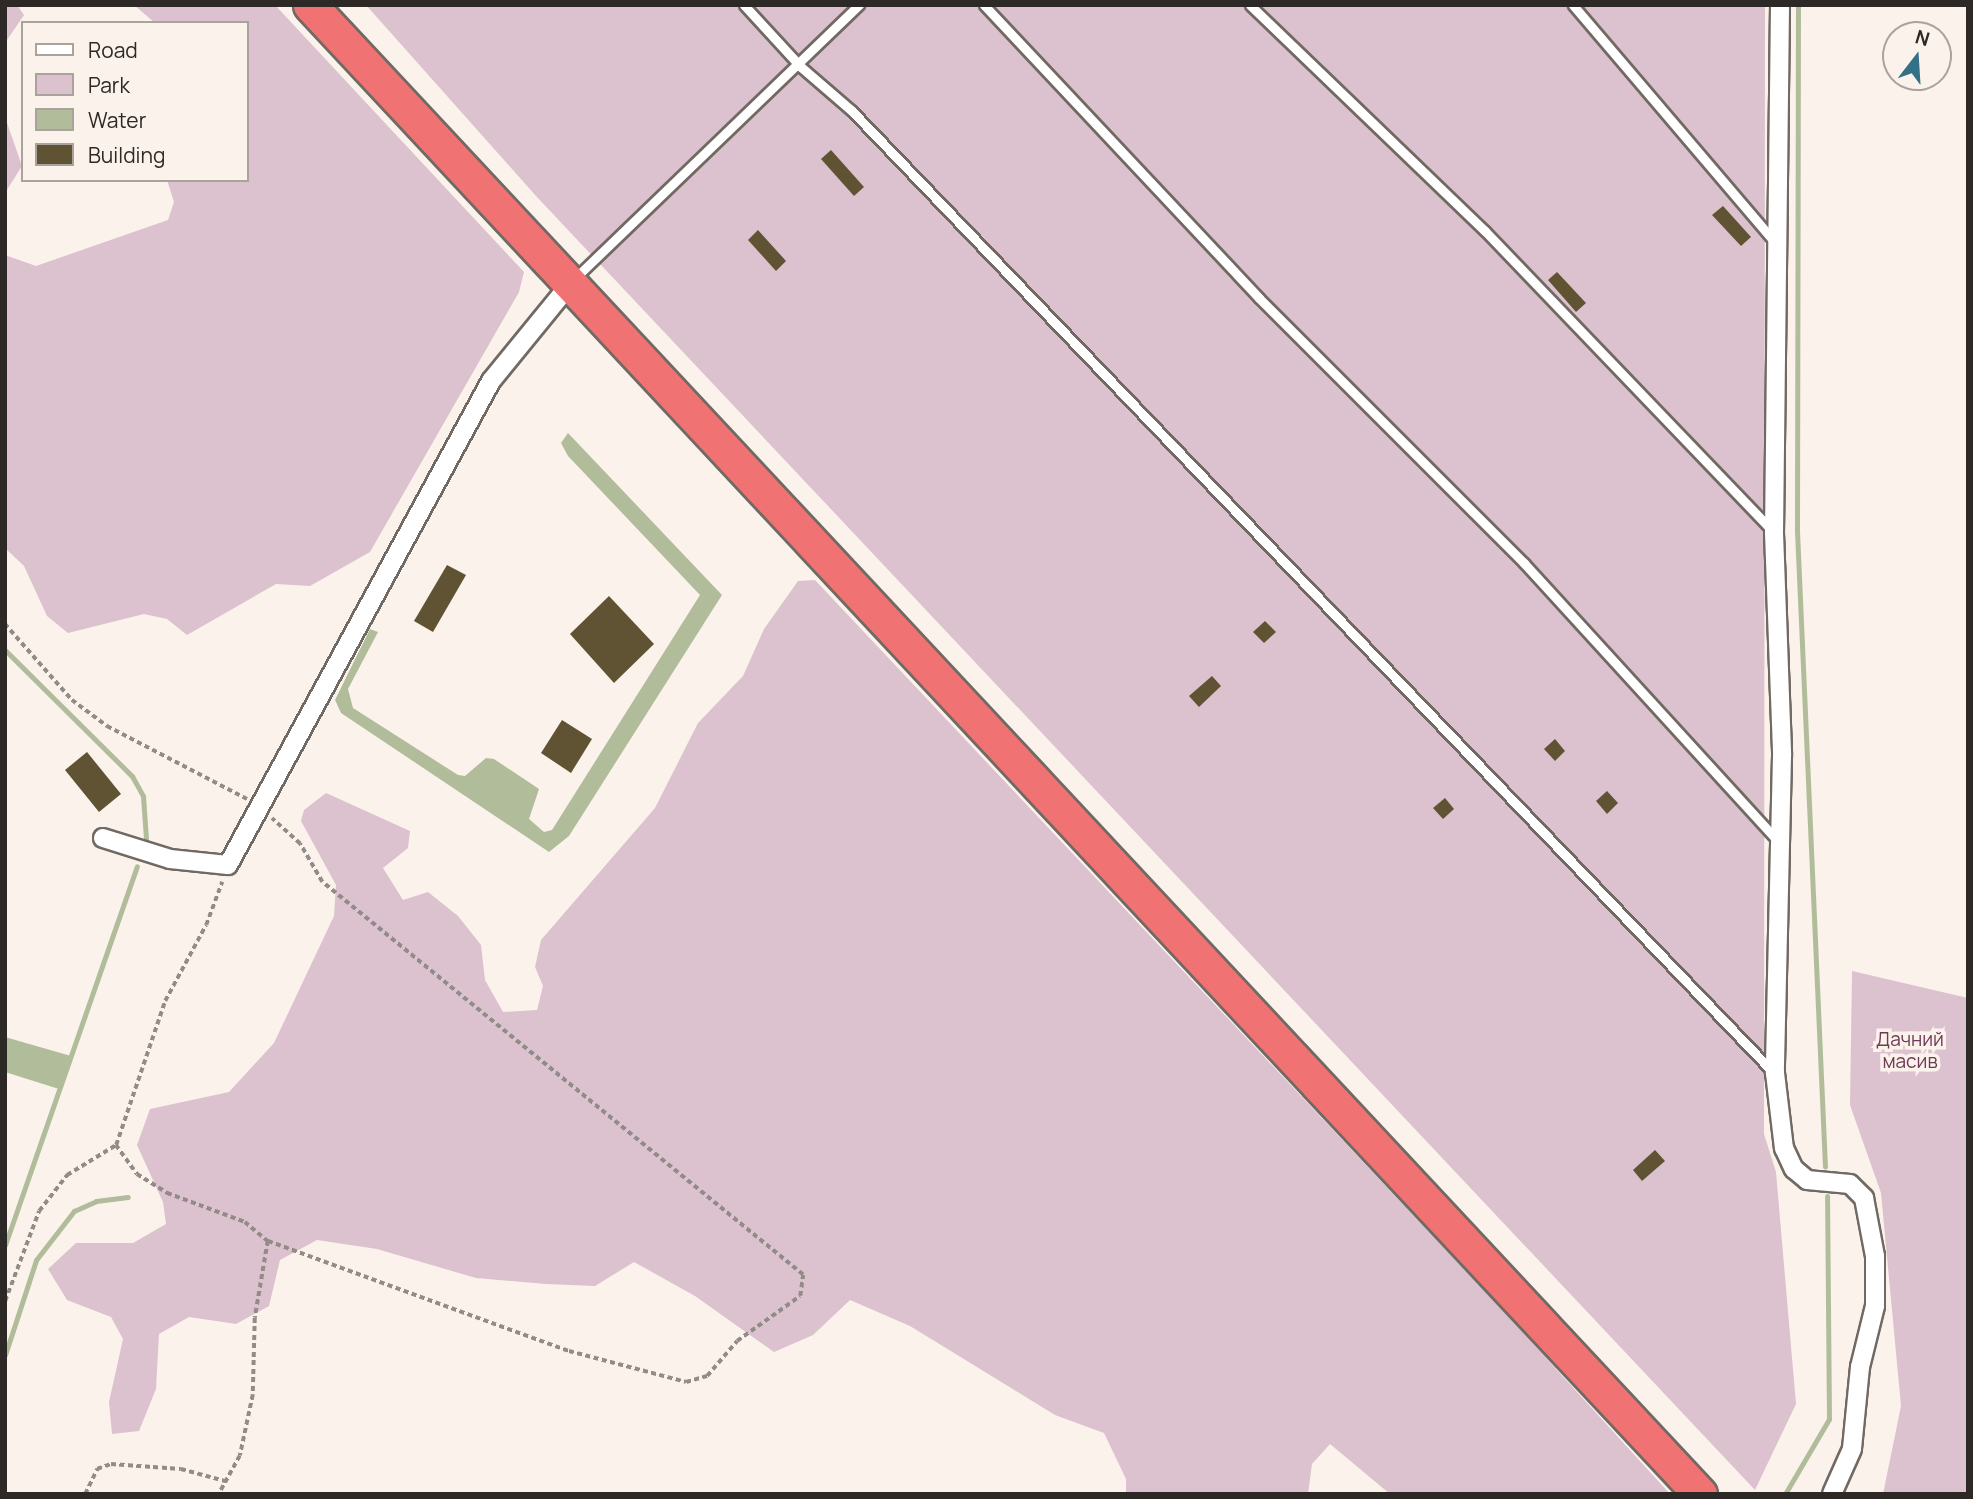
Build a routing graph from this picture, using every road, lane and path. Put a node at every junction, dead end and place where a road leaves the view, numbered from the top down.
1 (310, 5) edge
2 (744, 5) edge
3 (859, 5) edge
4 (984, 5) edge
5 (1250, 5) edge
6 (1573, 5) edge
7 (1780, 5) edge
8 (800, 67) junction
9 (1775, 242) junction
10 (570, 284) junction
11 (1774, 533) junction
12 (5, 624) edge
13 (258, 806) junction
14 (103, 838) dead end
15 (1777, 840) junction
16 (228, 865) junction
17 (1775, 1073) junction
18 (117, 1145) junction
19 (268, 1241) junction
20 (5, 1301) edge
21 (225, 1481) junction
22 (85, 1494) edge
23 (219, 1494) edge
24 (1700, 1494) edge
25 (1832, 1494) edge

1 - 10 highway
2 - 8 lane
3 - 8 lane
4 - 15 lane
5 - 11 lane
6 - 9 lane
7 - 9 street
8 - 10 lane
8 - 17 lane
9 - 11 street
10 - 13 street
10 - 24 highway
11 - 15 street
12 - 13 path
13 - 16 street
13 - 19 path
14 - 16 street
15 - 17 street
16 - 18 path
17 - 25 street
18 - 19 path
18 - 20 path
19 - 21 path
21 - 22 path
21 - 23 path

